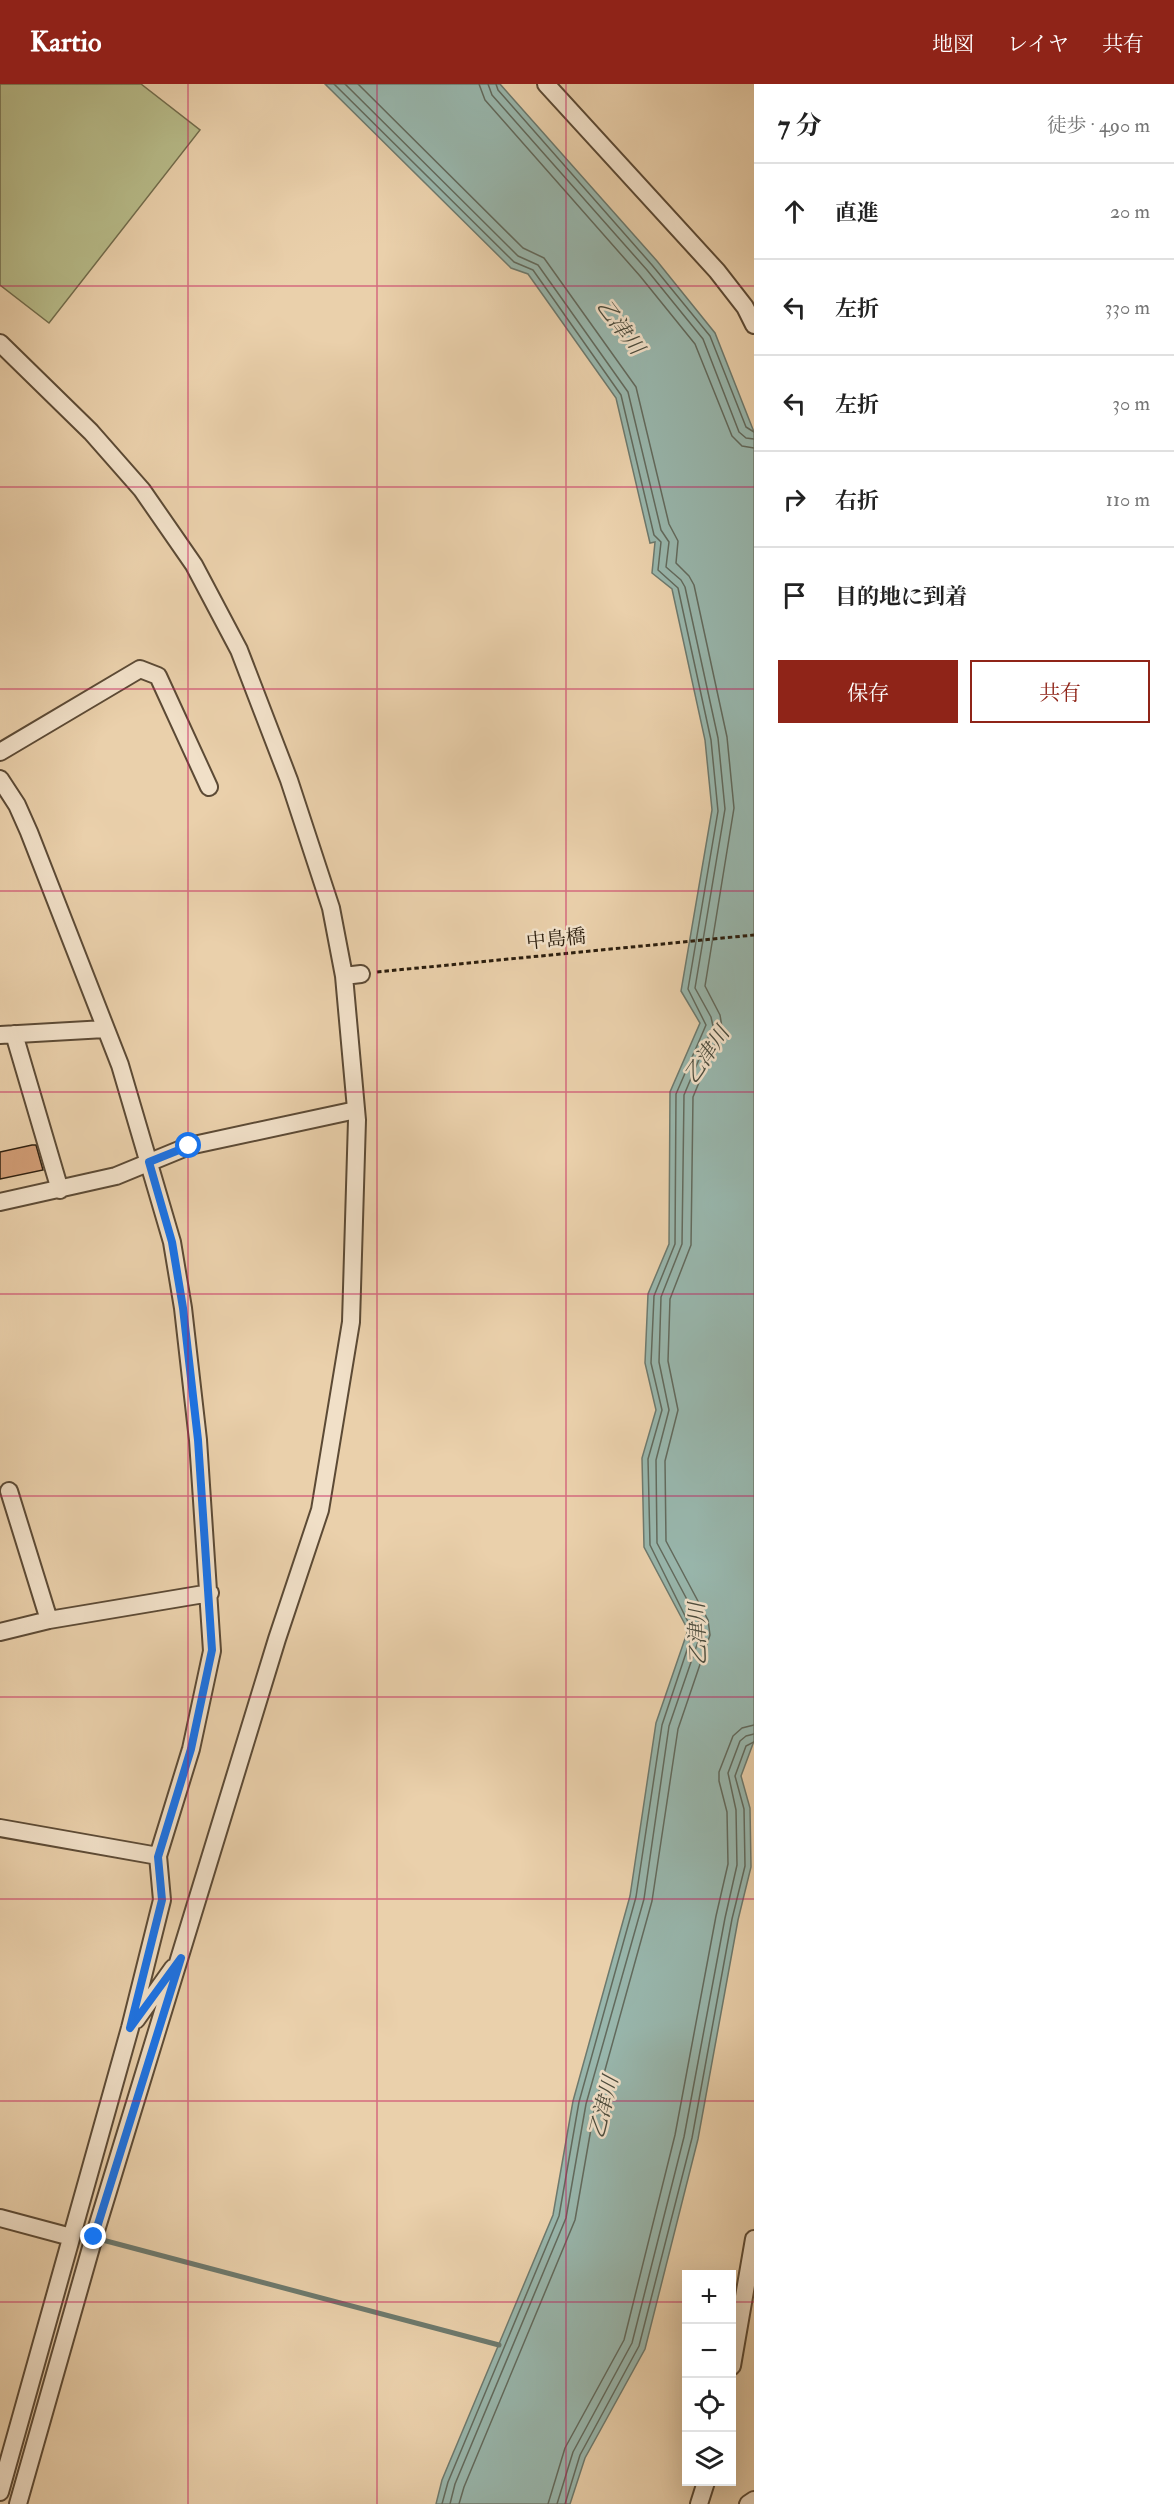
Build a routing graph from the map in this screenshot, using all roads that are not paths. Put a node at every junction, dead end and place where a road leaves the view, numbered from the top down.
1 (546, 84) edge
2 (754, 325) edge
3 (0, 343) edge
4 (0, 752) edge
5 (0, 780) edge
6 (209, 787) dead end
7 (105, 1029) junction
8 (7, 1034) edge
9 (356, 1110) junction
10 (149, 1162) junction
11 (60, 1190) junction
12 (0, 1202) edge
13 (9, 1491) dead end
14 (210, 1593) junction
15 (49, 1620) junction
16 (0, 1632) edge
17 (0, 1828) edge
18 (158, 1857) junction
19 (181, 1958) junction
20 (130, 2028) junction
21 (0, 2218) edge
22 (71, 2237) junction
23 (754, 2239) edge
24 (736, 2343) edge
25 (704, 2486) edge
26 (0, 2492) edge
27 (754, 2500) edge
28 (18, 2504) edge
29 (699, 2504) edge
30 (748, 2504) edge

1 - 2 street
3 - 9 street
4 - 6 street
5 - 7 street
7 - 8 street
7 - 10 street
8 - 11 street
9 - 10 street
9 - 19 street
10 - 11 street
10 - 14 street
11 - 12 street
13 - 15 street
14 - 15 street
14 - 18 street
15 - 16 street
17 - 18 street
18 - 20 street
19 - 20 street
19 - 28 street
20 - 22 street
21 - 22 street
22 - 26 street
23 - 24 street
25 - 29 street
27 - 30 street

